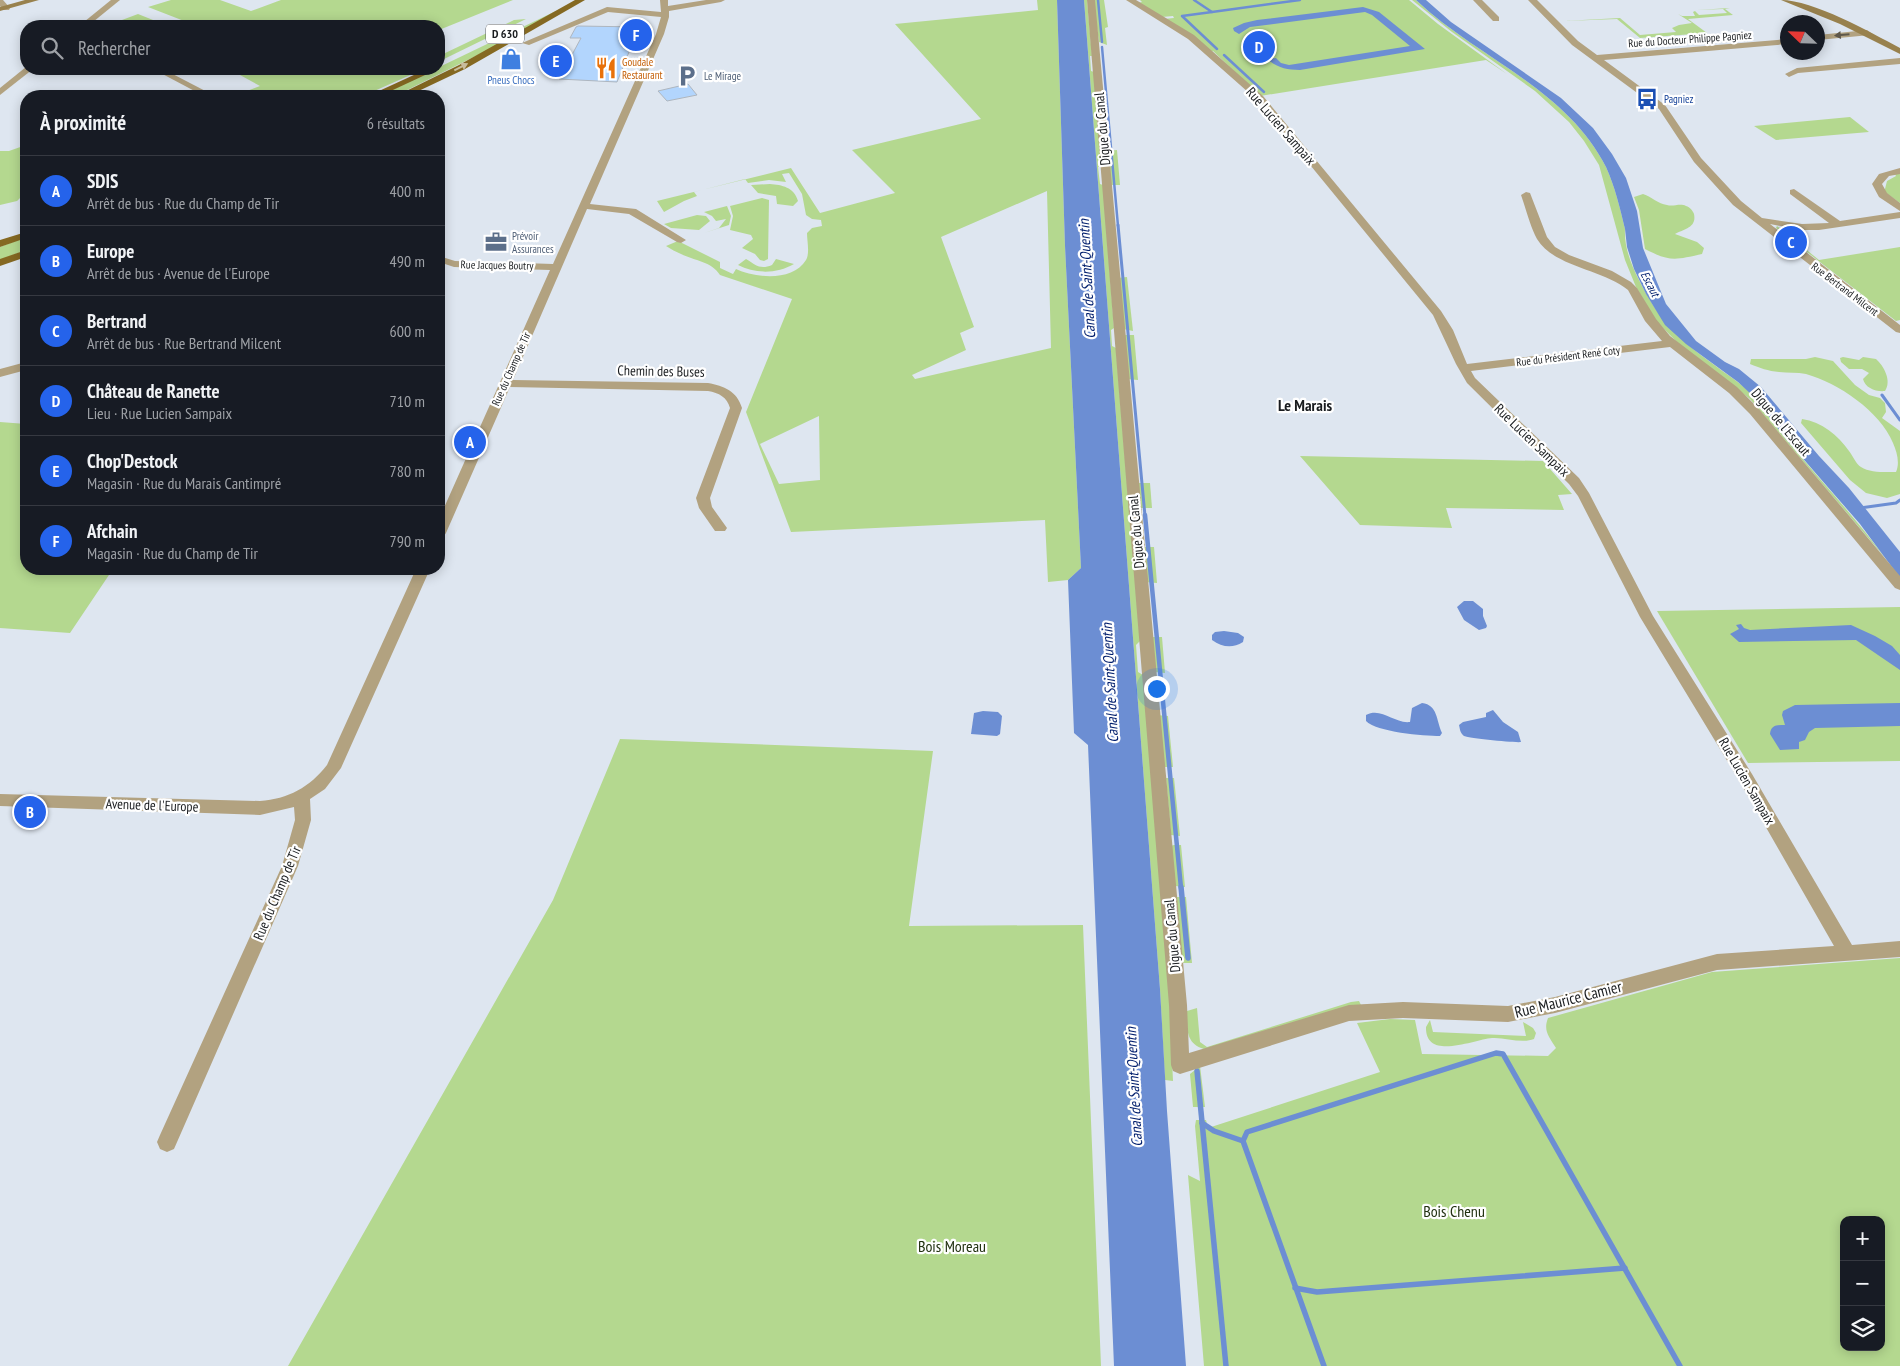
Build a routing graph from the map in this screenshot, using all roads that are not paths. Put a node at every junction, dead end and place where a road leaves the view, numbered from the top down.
1 (34, 0) edge
2 (116, 0) edge
3 (570, 0) edge
4 (581, 0) edge
5 (589, 0) edge
6 (721, 0) edge
7 (1091, 0) edge
8 (1130, 0) edge
9 (1478, 0) edge
10 (1532, 0) edge
11 (1785, 0) edge
12 (2, 7) edge
13 (665, 8) edge
14 (1496, 18) dead end
15 (90, 20) edge
16 (531, 30) junction
17 (1867, 33) junction
18 (1825, 37) edge
19 (1780, 42) edge
20 (526, 43) dead end
21 (471, 51) dead end
22 (1900, 51) edge
23 (1595, 58) junction
24 (1900, 61) edge
25 (1789, 74) dead end
26 (21, 75) edge
27 (169, 75) edge
28 (420, 75) edge
29 (198, 90) edge
30 (387, 90) edge
31 (414, 90) edge
32 (0, 92) edge
33 (1900, 171) edge
34 (1794, 192) dead end
35 (1526, 195) dead end
36 (584, 206) junction
37 (1900, 208) edge
38 (1900, 215) edge
39 (1759, 221) junction
40 (1837, 224) junction
41 (20, 237) edge
42 (681, 240) dead end
43 (2, 243) edge
44 (20, 255) edge
45 (445, 261) edge
46 (0, 263) edge
47 (557, 266) junction
48 (1900, 330) edge
49 (1672, 344) junction
50 (20, 368) edge
51 (1464, 368) junction
52 (0, 373) edge
53 (505, 383) junction
54 (445, 519) edge
55 (720, 528) dead end
56 (420, 575) edge
57 (1900, 585) edge
58 (302, 796) junction
59 (0, 800) edge
60 (1900, 948) edge
61 (1846, 951) junction
62 (1180, 1064) joint
63 (167, 1142) dead end

1 - 12 street
2 - 15 street
3 - 21 main road, D 630
4 - 16 main road, D 630
5 - 16 main road
6 - 13 street
7 - 62 street, Digue du Canal
8 - 51 street, Rue Lucien Sampaix
9 - 14 street
10 - 23 street, Rue Bertrand Milcent
11 - 17 street
13 - 20 street
13 - 36 street, Rue du Champ de Tir
31 -> 16 main road, D 630
17 -> 18 street
17 - 22 street
19 - 23 street, Rue du Docteur Philippe Pagniez
23 - 39 street, Rue Bertrand Milcent
24 - 25 street
26 - 32 street
27 - 29 street
28 - 30 main road
33 - 37 street
34 - 40 street
35 - 49 street, Digue de l'Escaut
36 - 42 street
36 - 47 street, Rue du Champ de Tir
38 - 40 street
39 - 40 street
39 - 48 street, Rue Bertrand Milcent
41 - 43 main road
44 - 46 main road
45 - 47 street, Rue Jacques Boutry
47 - 53 street, Rue du Champ de Tir
49 - 51 street, Rue du Président René Coty
49 - 57 street, Digue de l'Escaut
50 - 52 street
51 - 61 street, Rue Lucien Sampaix
53 - 54 street, Rue du Champ de Tir
53 - 55 street, Chemin des Buses
56 - 58 street
58 - 59 street, Avenue de l'Europe
58 - 63 street, Rue du Champ de Tir
60 - 61 street, Rue Maurice Camier
61 - 62 street, Rue Maurice Camier

